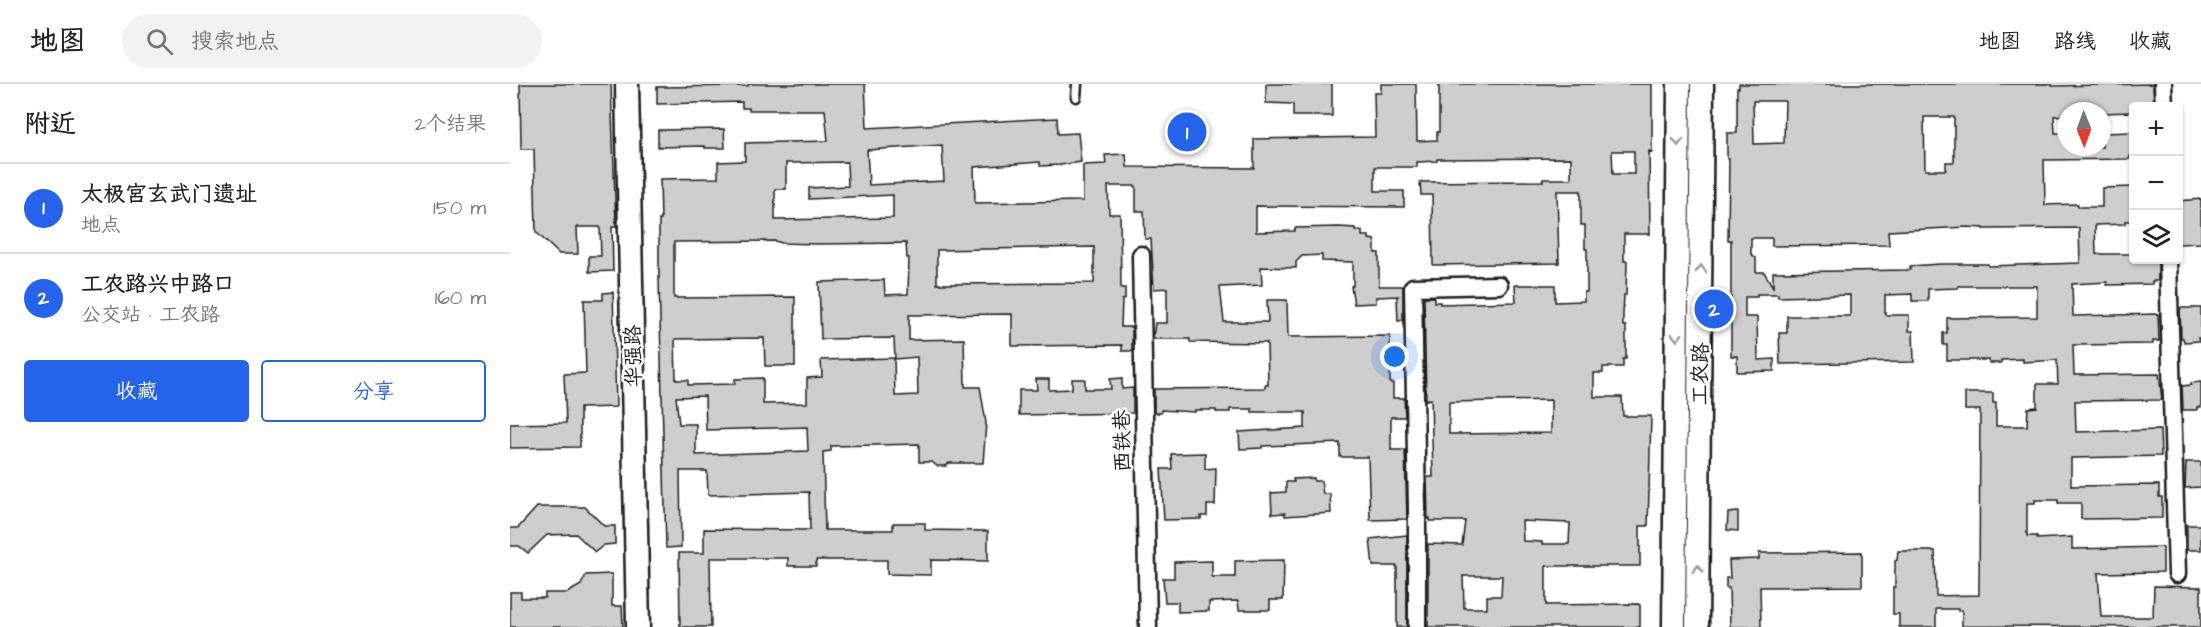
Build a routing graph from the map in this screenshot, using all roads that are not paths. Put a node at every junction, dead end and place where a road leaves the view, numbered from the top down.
1 (627, 84) edge
2 (641, 84) edge
3 (1077, 84) edge
4 (1679, 84) edge
5 (1702, 84) edge
6 (2163, 84) edge
7 (1077, 97) dead end
8 (2164, 102) edge
9 (1141, 255) dead end
10 (2168, 264) edge
11 (1499, 285) dead end
12 (2177, 574) dead end
13 (638, 627) edge
14 (652, 627) edge
15 (1148, 627) edge
16 (1417, 627) edge
17 (1674, 627) edge
18 (1697, 627) edge

1 - 13 main road, 华强路
2 - 14 main road, 华强路
3 - 7 lane
4 -> 17 main road, 工农路
18 -> 5 main road, 工农路
6 - 8 street
9 - 15 street, 西铁巷
10 - 12 street
11 - 16 street

